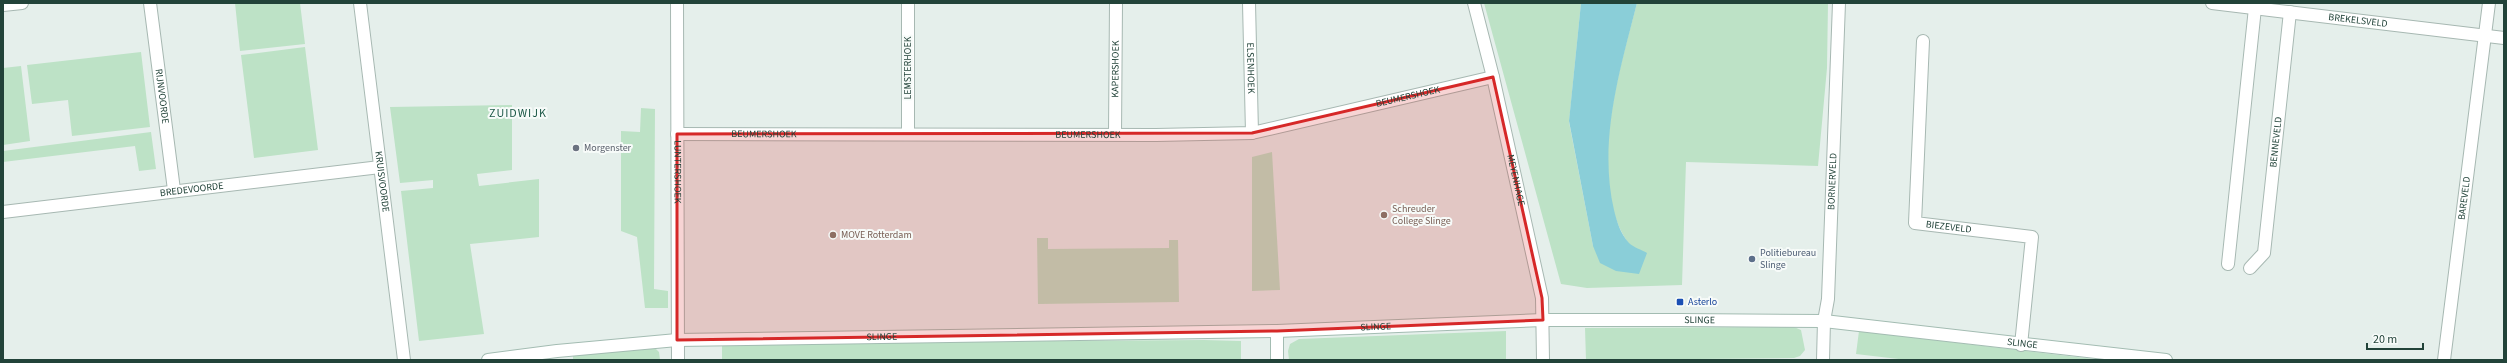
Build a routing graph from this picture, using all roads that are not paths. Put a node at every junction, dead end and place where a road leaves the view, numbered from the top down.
1 (22, 3) edge
2 (150, 3) edge
3 (360, 3) edge
4 (677, 3) edge
5 (908, 3) edge
6 (1116, 3) edge
7 (1249, 3) edge
8 (1474, 3) edge
9 (1839, 3) edge
10 (2212, 3) edge
11 (2489, 3) edge
12 (3, 5) edge
13 (2272, 6) edge
14 (2255, 8) junction
15 (2290, 12) junction
16 (2485, 36) junction
17 (2504, 38) edge
18 (1923, 42) dead end
19 (1493, 77) junction
20 (1252, 133) junction
21 (677, 134) junction
22 (908, 134) junction
23 (1115, 134) junction
24 (380, 167) junction
25 (174, 190) junction
26 (3, 212) edge
27 (2228, 264) dead end
28 (2250, 268) dead end
29 (1543, 320) junction
30 (1824, 321) junction
31 (1277, 331) junction
32 (677, 340) junction
33 (2021, 345) junction
34 (2120, 357) edge
35 (404, 360) edge
36 (488, 360) edge
37 (678, 360) edge
38 (1277, 360) edge
39 (1543, 360) edge
40 (1823, 360) edge
41 (2166, 360) edge
42 (2444, 360) edge

1 - 12 street
2 - 25 street, RIJNVOORDE
3 - 24 street, KRUISVOORDE
4 - 21 street, LUNTERSHOEK
5 - 22 street, LEMSTERHOEK
6 - 23 street, KAPERSHOEK
7 - 20 street, ELSENHOEK
8 - 19 street, MEYENHAGE
9 - 30 street, BORNERVELD
10 - 14 street, BREKELSVELD
11 - 16 street, BAREVELD
13 - 14 street, BREKELSVELD
13 - 15 street, BREKELSVELD
14 - 27 street
15 - 16 street, BREKELSVELD
15 - 28 street, BENNEVELD
16 - 17 street, BREKELSVELD
16 - 42 street, BAREVELD
18 - 33 street, BIEZEVELD
19 - 20 street, BEUMERSHOEK
19 - 29 street, MEYENHAGE
20 - 23 street, BEUMERSHOEK
21 - 22 street, BEUMERSHOEK
21 - 32 street, LUNTERSHOEK
22 - 23 street, BEUMERSHOEK
24 - 25 street, BREDEVOORDE
24 - 35 street, KRUISVOORDE
25 - 26 street, BREDEVOORDE
29 - 30 street, SLINGE
29 - 31 street, SLINGE
29 - 39 street, MEYENHAGE
30 - 33 street, SLINGE
30 - 40 street, BORNERVELD
31 - 32 street, SLINGE
31 - 38 street
32 - 36 street, SLINGE
32 - 37 street, LUNTERSHOEK
33 - 34 street, SLINGE
34 - 41 street, SLINGE

